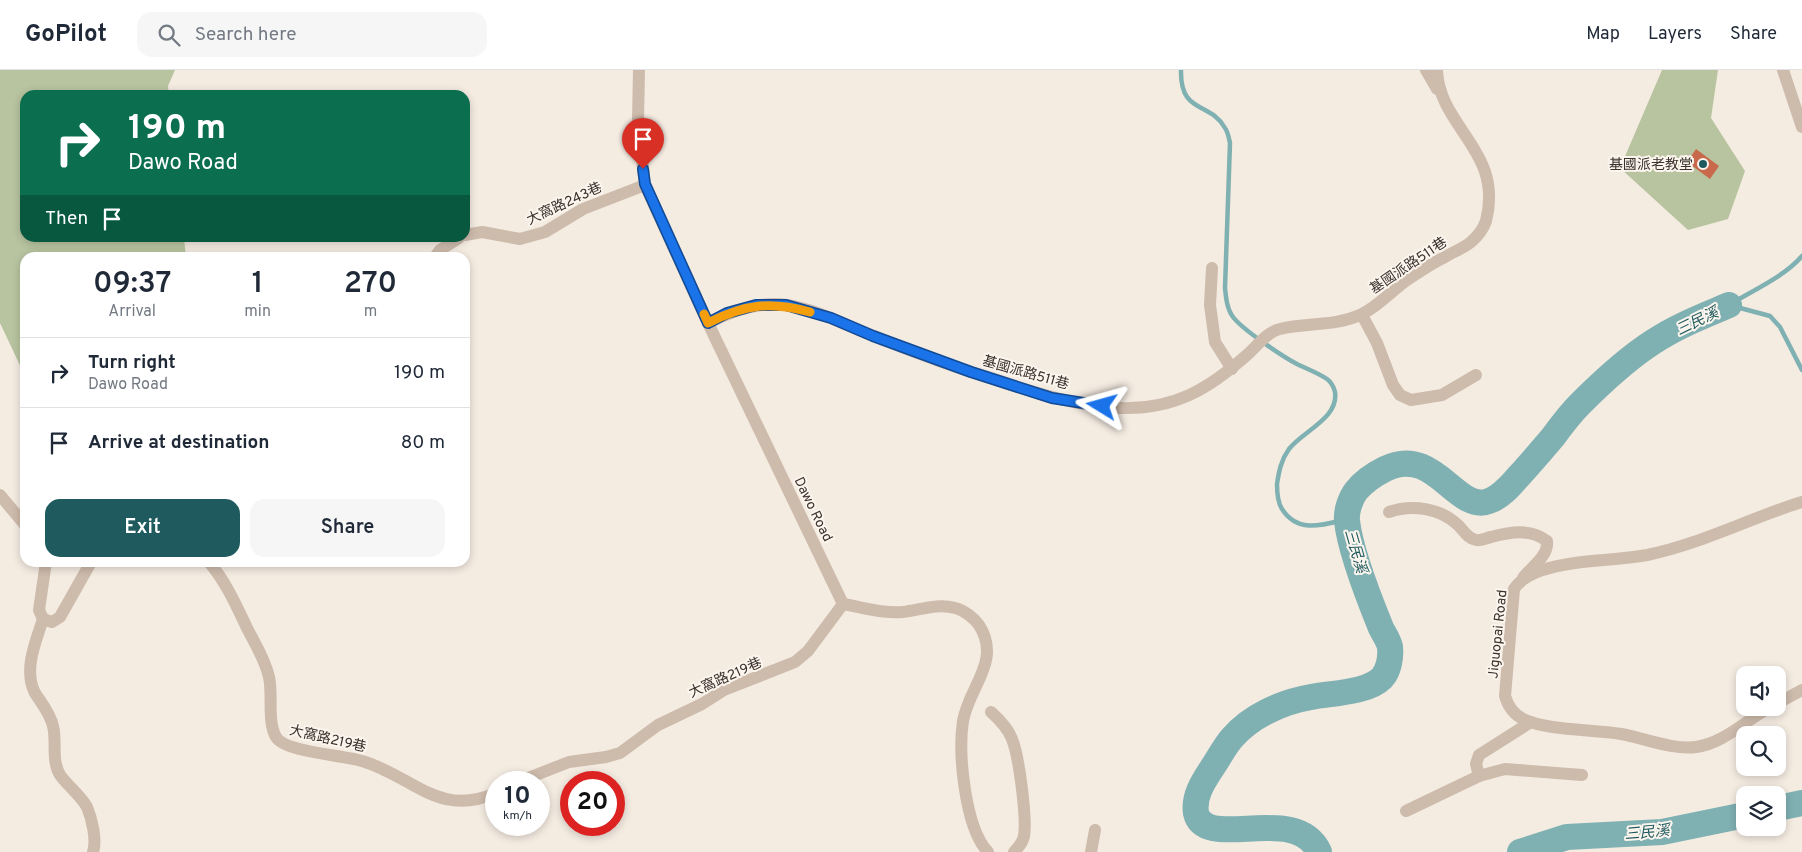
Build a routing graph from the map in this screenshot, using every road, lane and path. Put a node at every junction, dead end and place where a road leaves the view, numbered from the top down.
1 (639, 70) edge
2 (1426, 70) edge
3 (1437, 70) edge
4 (1783, 70) edge
5 (1441, 95) junction
6 (1802, 128) edge
7 (645, 184) junction
8 (470, 233) edge
9 (453, 242) edge
10 (438, 252) edge
11 (1212, 268) dead end
12 (1362, 315) junction
13 (708, 323) junction
14 (1232, 369) junction
15 (1476, 375) dead end
16 (0, 495) edge
17 (1802, 502) edge
18 (1389, 512) dead end
19 (20, 519) edge
20 (45, 567) edge
21 (88, 567) edge
22 (213, 567) edge
23 (1520, 582) junction
24 (842, 604) junction
25 (43, 619) junction
26 (1802, 690) edge
27 (1786, 699) edge
28 (991, 712) dead end
29 (1757, 716) edge
30 (1531, 722) junction
31 (546, 771) edge
32 (1582, 775) dead end
33 (1479, 776) junction
34 (485, 796) edge
35 (1406, 811) dead end
36 (1095, 830) dead end
37 (93, 852) edge
38 (988, 852) edge
39 (1014, 852) edge
40 (1090, 852) edge

1 - 7 street, Dawo Road
2 - 5 street
3 - 5 street, 基國派路511巷
4 - 6 street
5 - 12 street, 基國派路511巷
7 - 8 street, 大窩路243巷
7 - 13 street, Dawo Road
9 - 10 street
11 - 14 street
12 - 14 street, 基國派路511巷
12 - 15 street
13 - 14 street, 基國派路511巷
13 - 24 street, Dawo Road
16 - 19 street
17 - 23 street, Jiguopai Road
18 - 23 street
20 - 25 street
21 - 25 street
22 - 34 street, 大窩路219巷
23 - 30 street, Jiguopai Road
24 - 31 street, 大窩路219巷
24 - 38 street
25 - 37 street
26 - 27 street
28 - 39 street
29 - 30 street, Jiguopai Road
30 - 33 street
32 - 33 street
33 - 35 street
36 - 40 street

